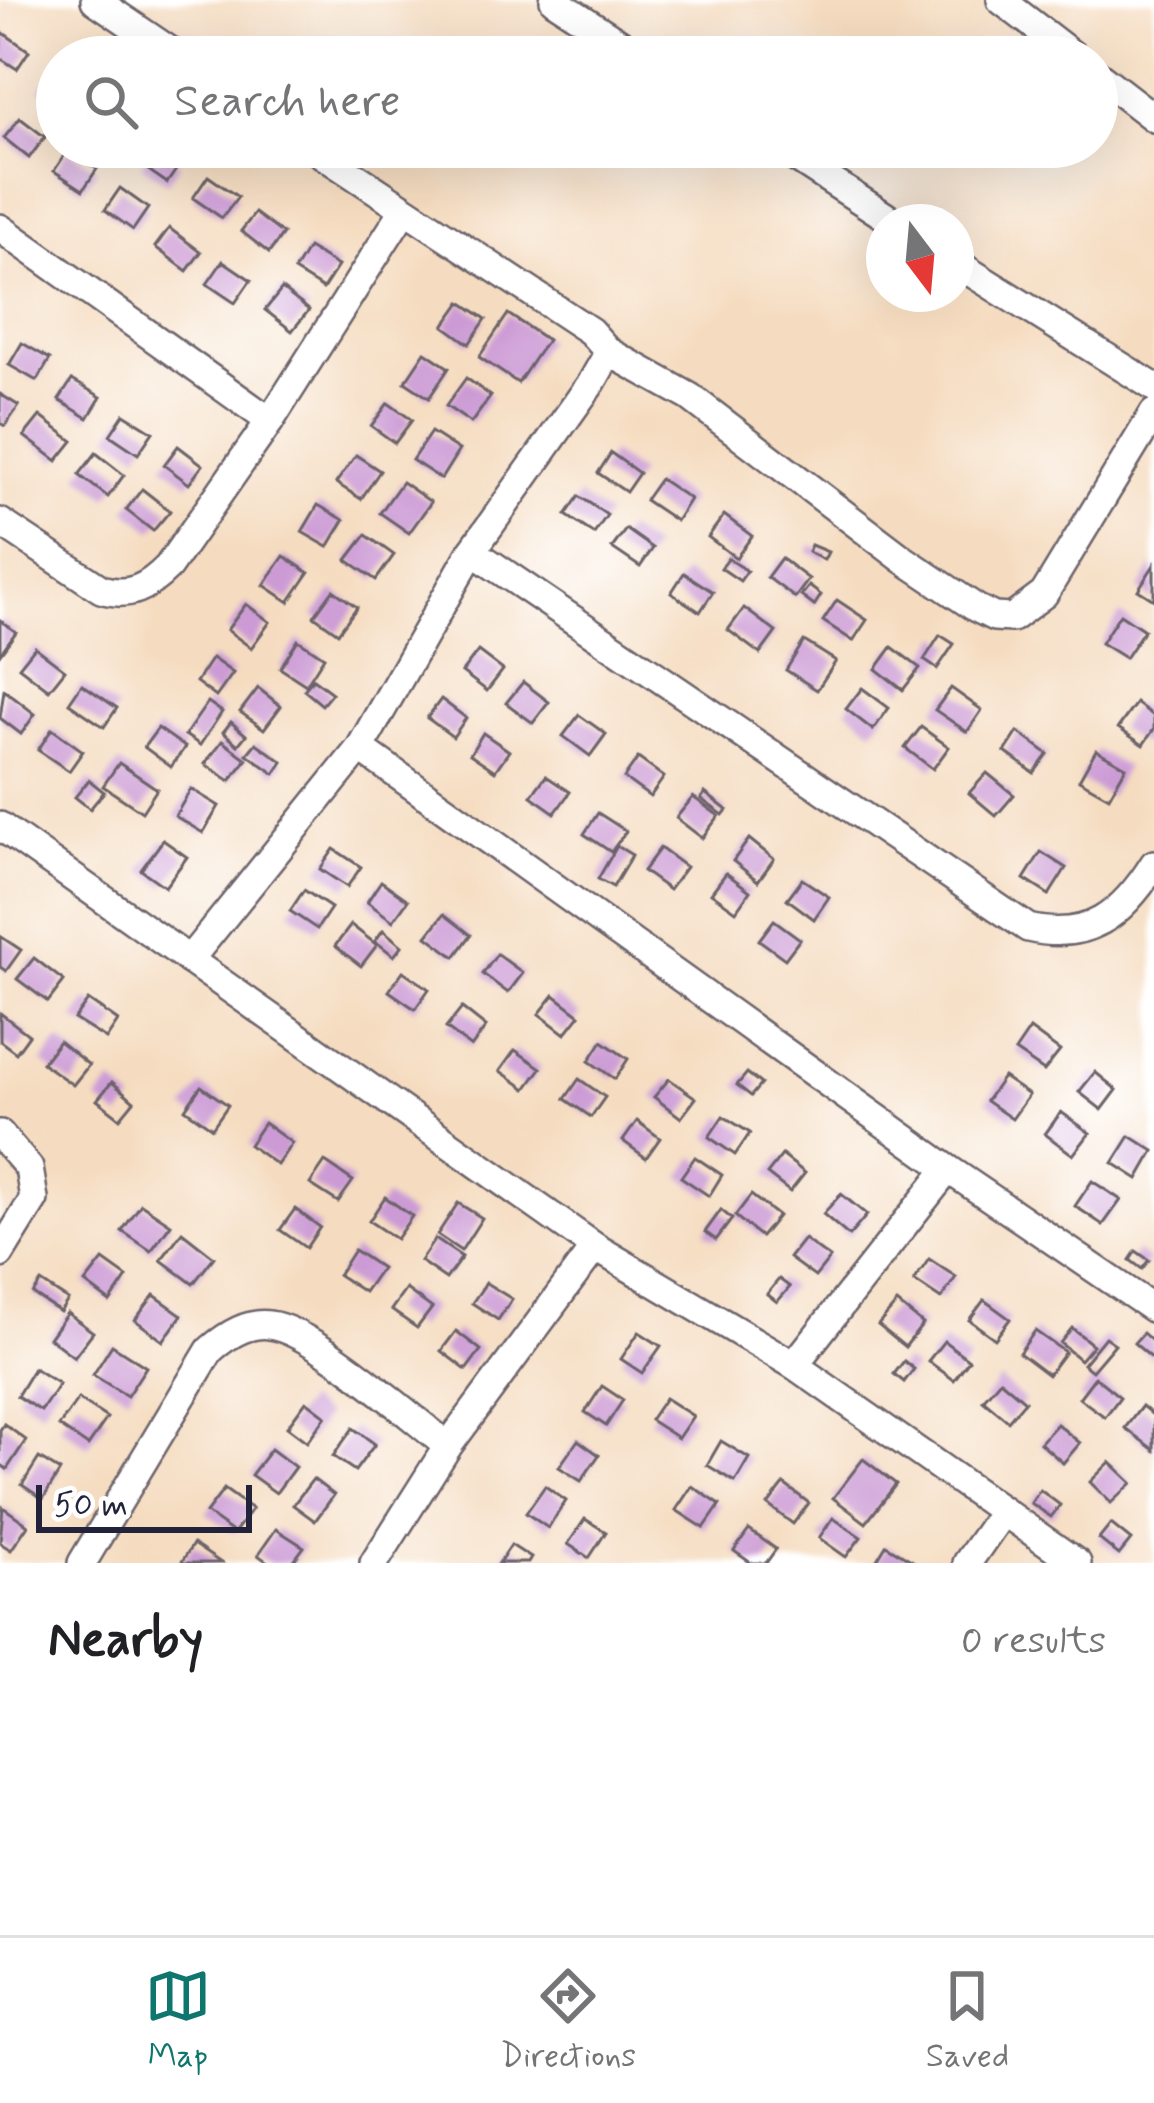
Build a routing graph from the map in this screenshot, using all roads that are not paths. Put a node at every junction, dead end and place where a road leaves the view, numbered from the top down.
1 (95, 0) edge
2 (554, 0) edge
3 (1001, 0) edge
4 (148, 36) edge
5 (609, 36) edge
6 (1048, 36) edge
7 (1118, 90) edge
8 (1154, 118) edge
9 (342, 168) edge
10 (811, 168) edge
11 (866, 204) edge
12 (404, 210) junction
13 (0, 228) edge
14 (974, 274) edge
15 (609, 352) junction
16 (1154, 387) edge
17 (1154, 413) edge
18 (270, 421) junction
19 (0, 522) edge
20 (472, 551) junction
21 (360, 748) junction
22 (1, 828) edge
23 (1154, 864) edge
24 (189, 960) junction
25 (0, 1134) edge
26 (949, 1169) junction
27 (595, 1247) junction
28 (0, 1254) edge
29 (1151, 1300) edge
30 (794, 1365) junction
31 (448, 1446) junction
32 (1002, 1513) junction
33 (82, 1563) edge
34 (374, 1563) edge
35 (967, 1563) edge
36 (1077, 1563) edge

1 - 4 street
2 - 5 street
3 - 6 street
7 - 8 street
9 - 12 street
10 - 11 street
12 - 15 street
12 - 18 street
13 - 18 street
14 - 16 street
15 - 17 street
15 - 20 street
18 - 19 street
20 - 21 street
20 - 23 street
21 - 24 street
21 - 26 street
22 - 24 street
24 - 27 street
25 - 28 street
26 - 29 street
26 - 30 street
27 - 30 street
27 - 31 street
30 - 32 street
31 - 33 street
31 - 34 street
32 - 35 street
32 - 36 street

